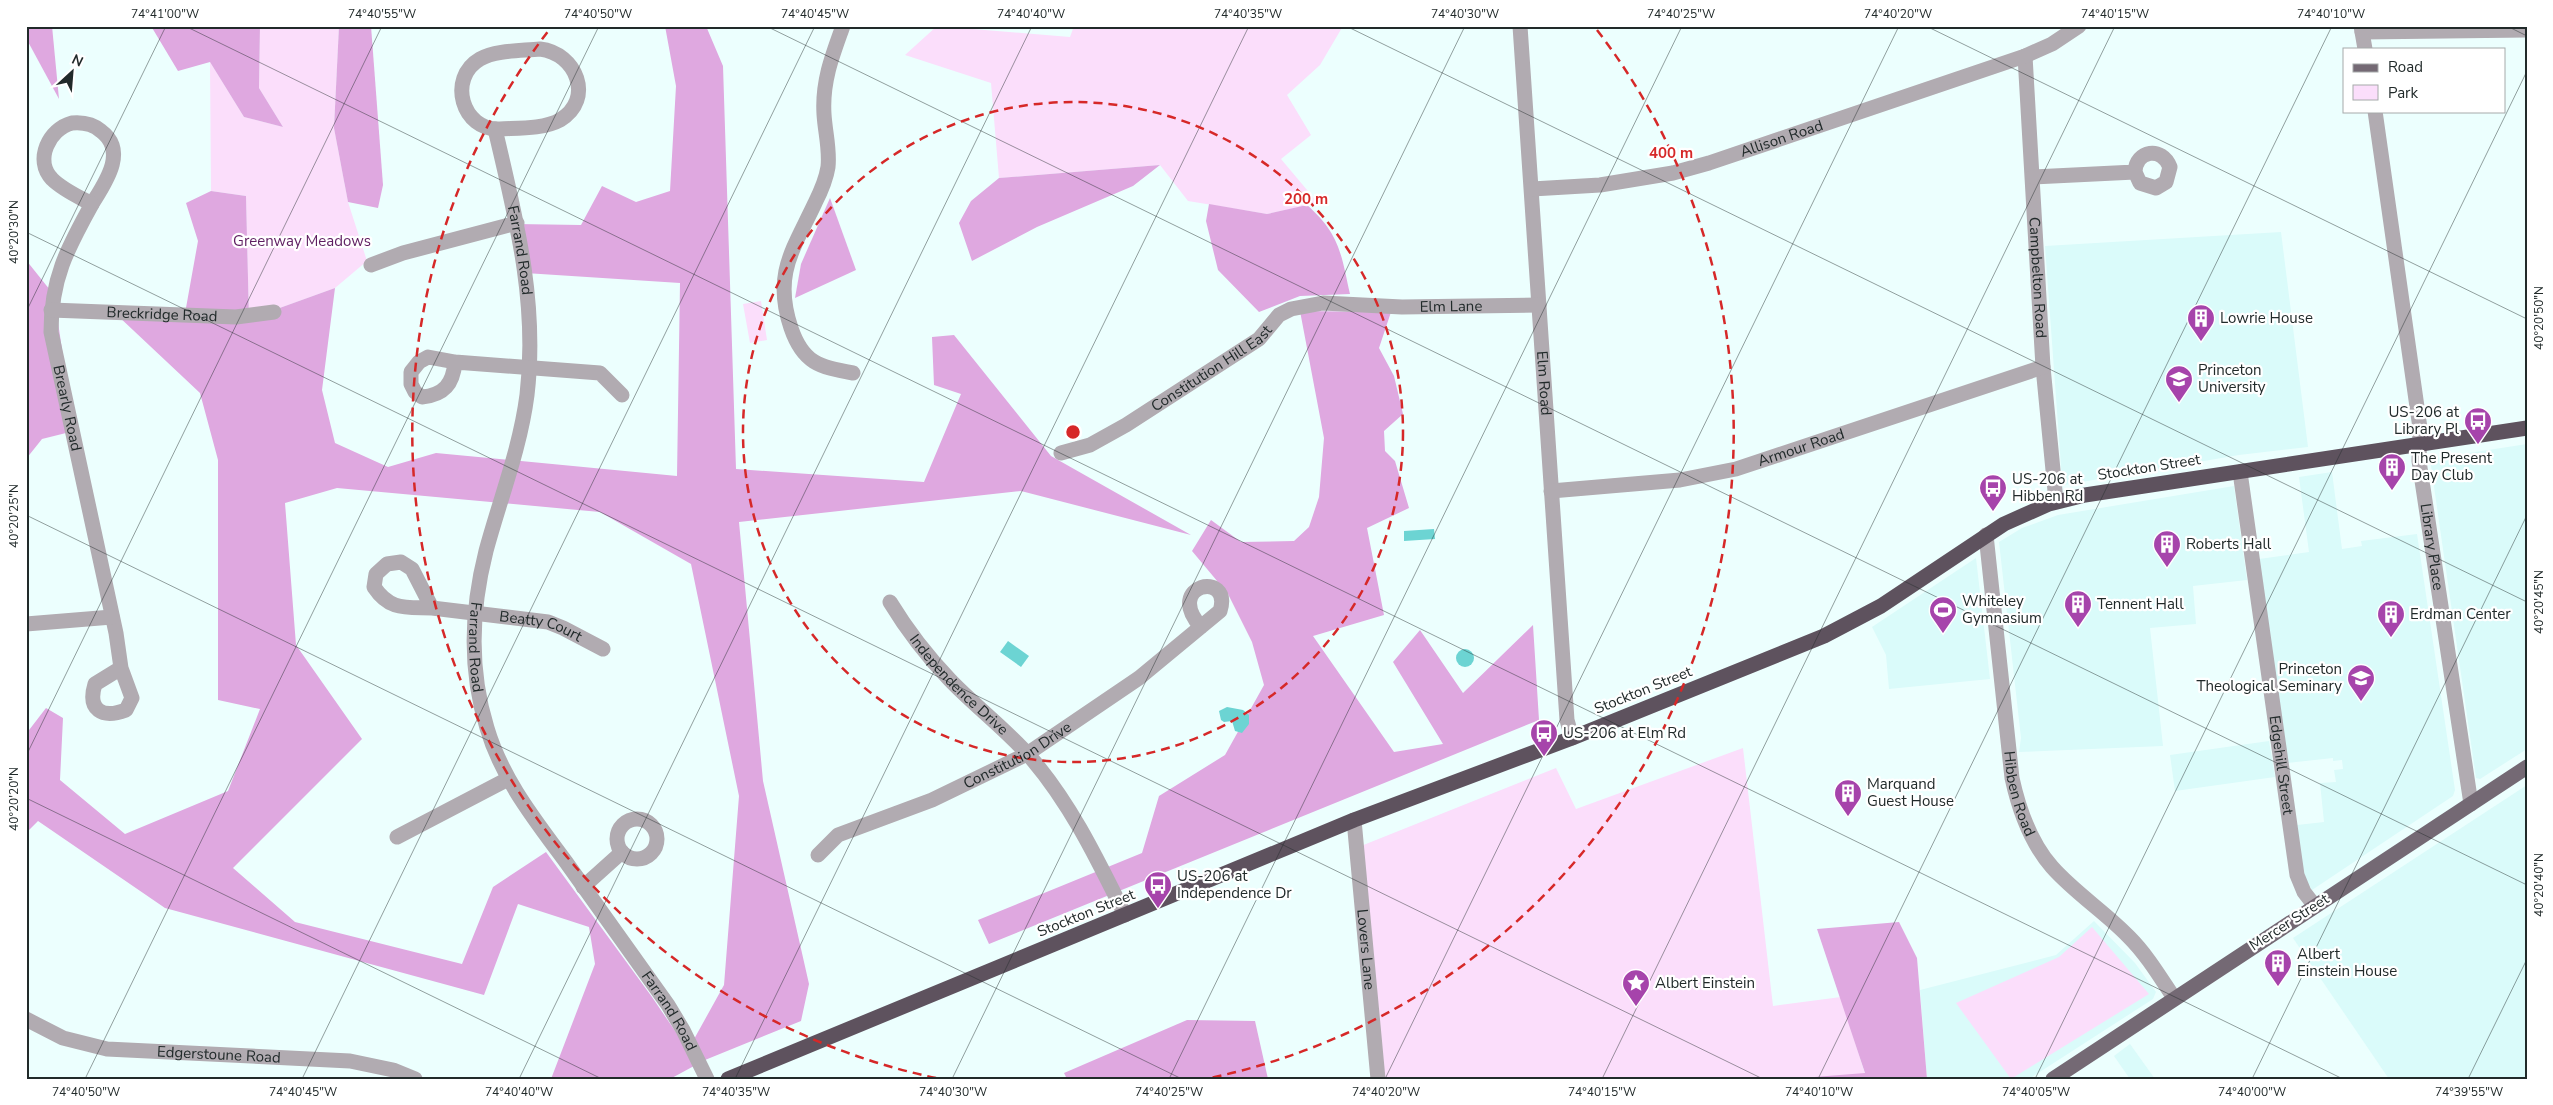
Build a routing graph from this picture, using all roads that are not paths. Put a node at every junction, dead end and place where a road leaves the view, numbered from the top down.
1 (843, 26) edge
2 (1520, 26) edge
3 (2079, 26) edge
4 (2362, 29) edge
5 (2527, 30) edge
6 (2365, 48) edge
7 (2025, 56) junction
8 (2375, 112) edge
9 (495, 129) junction
10 (2135, 172) dead end
11 (2033, 176) junction
12 (1532, 189) junction
13 (92, 204) junction
14 (517, 223) junction
15 (371, 265) dead end
16 (1363, 305) joint
17 (1539, 305) junction
18 (51, 310) junction
19 (274, 312) dead end
20 (455, 362) dead end
21 (530, 367) junction
22 (2043, 368) junction
23 (853, 373) dead end
24 (622, 395) dead end
25 (2527, 428) edge
26 (2420, 445) junction
27 (1061, 453) dead end
28 (2240, 472) junction
29 (1551, 491) junction
30 (2056, 501) junction
31 (1986, 535) junction
32 (890, 602) dead end
33 (432, 608) dead end
34 (474, 614) junction
35 (112, 617) junction
36 (26, 624) edge
37 (1201, 627) dead end
38 (603, 649) dead end
39 (121, 668) dead end
40 (1572, 738) junction
41 (1027, 754) junction
42 (2527, 767) edge
43 (508, 779) junction
44 (2471, 804) junction
45 (1354, 820) junction
46 (397, 837) dead end
47 (622, 852) dead end
48 (818, 855) dead end
49 (583, 887) junction
50 (2314, 905) junction
51 (1125, 916) junction
52 (2174, 998) junction
53 (26, 1019) edge
54 (415, 1079) edge
55 (707, 1079) edge
56 (728, 1079) edge
57 (1378, 1079) edge
58 (2053, 1079) edge

1 - 23 street
2 - 12 street, Elm Road
3 - 7 street, Allison Road
4 - 5 street
4 - 6 street
7 - 11 street, Campbelton Road
7 - 12 street, Allison Road
8 - 26 street, Library Place
9 - 9 street
9 - 14 street, Farrand Road
10 - 11 street
11 - 22 street, Campbelton Road
12 - 17 street, Elm Road
13 - 13 street, Brearly Road
13 - 18 street, Brearly Road
14 - 15 street
14 - 21 street, Farrand Road
16 - 17 street, Elm Lane
16 - 27 street, Constitution Hill East
17 - 29 street, Elm Road
18 - 19 street, Breckridge Road
18 - 35 street, Brearly Road
20 - 21 street
21 - 24 street
21 - 34 street, Farrand Road
22 - 29 street, Armour Road
22 - 30 street, Campbelton Road
25 - 26 highway, Stockton Street
26 - 28 highway, Stockton Street
26 - 44 street, Library Place
28 - 30 highway, Stockton Street
28 - 50 street, Edgehill Street
29 - 40 street, Elm Road
30 - 31 highway, Stockton Street
31 - 40 highway, Stockton Street
31 - 52 street, Hibben Road
32 - 41 street, Independence Drive
33 - 34 street, Beatty Court
34 - 38 street, Beatty Court
34 - 43 street, Farrand Road
35 - 36 street
35 - 39 street, Brearly Road
37 - 41 street, Constitution Drive
40 - 45 highway, Stockton Street
41 - 48 street, Constitution Drive
41 - 51 street, Independence Drive
42 - 44 main road, Mercer Street
43 - 46 street
43 - 49 street, Farrand Road
44 - 50 main road, Mercer Street
45 - 51 highway, Stockton Street
45 - 57 street, Lovers Lane
47 - 49 street
49 - 55 street, Farrand Road
50 - 52 main road, Mercer Street
51 - 56 highway, Stockton Street
52 - 58 main road, Mercer Street
53 - 54 street, Edgerstoune Road

